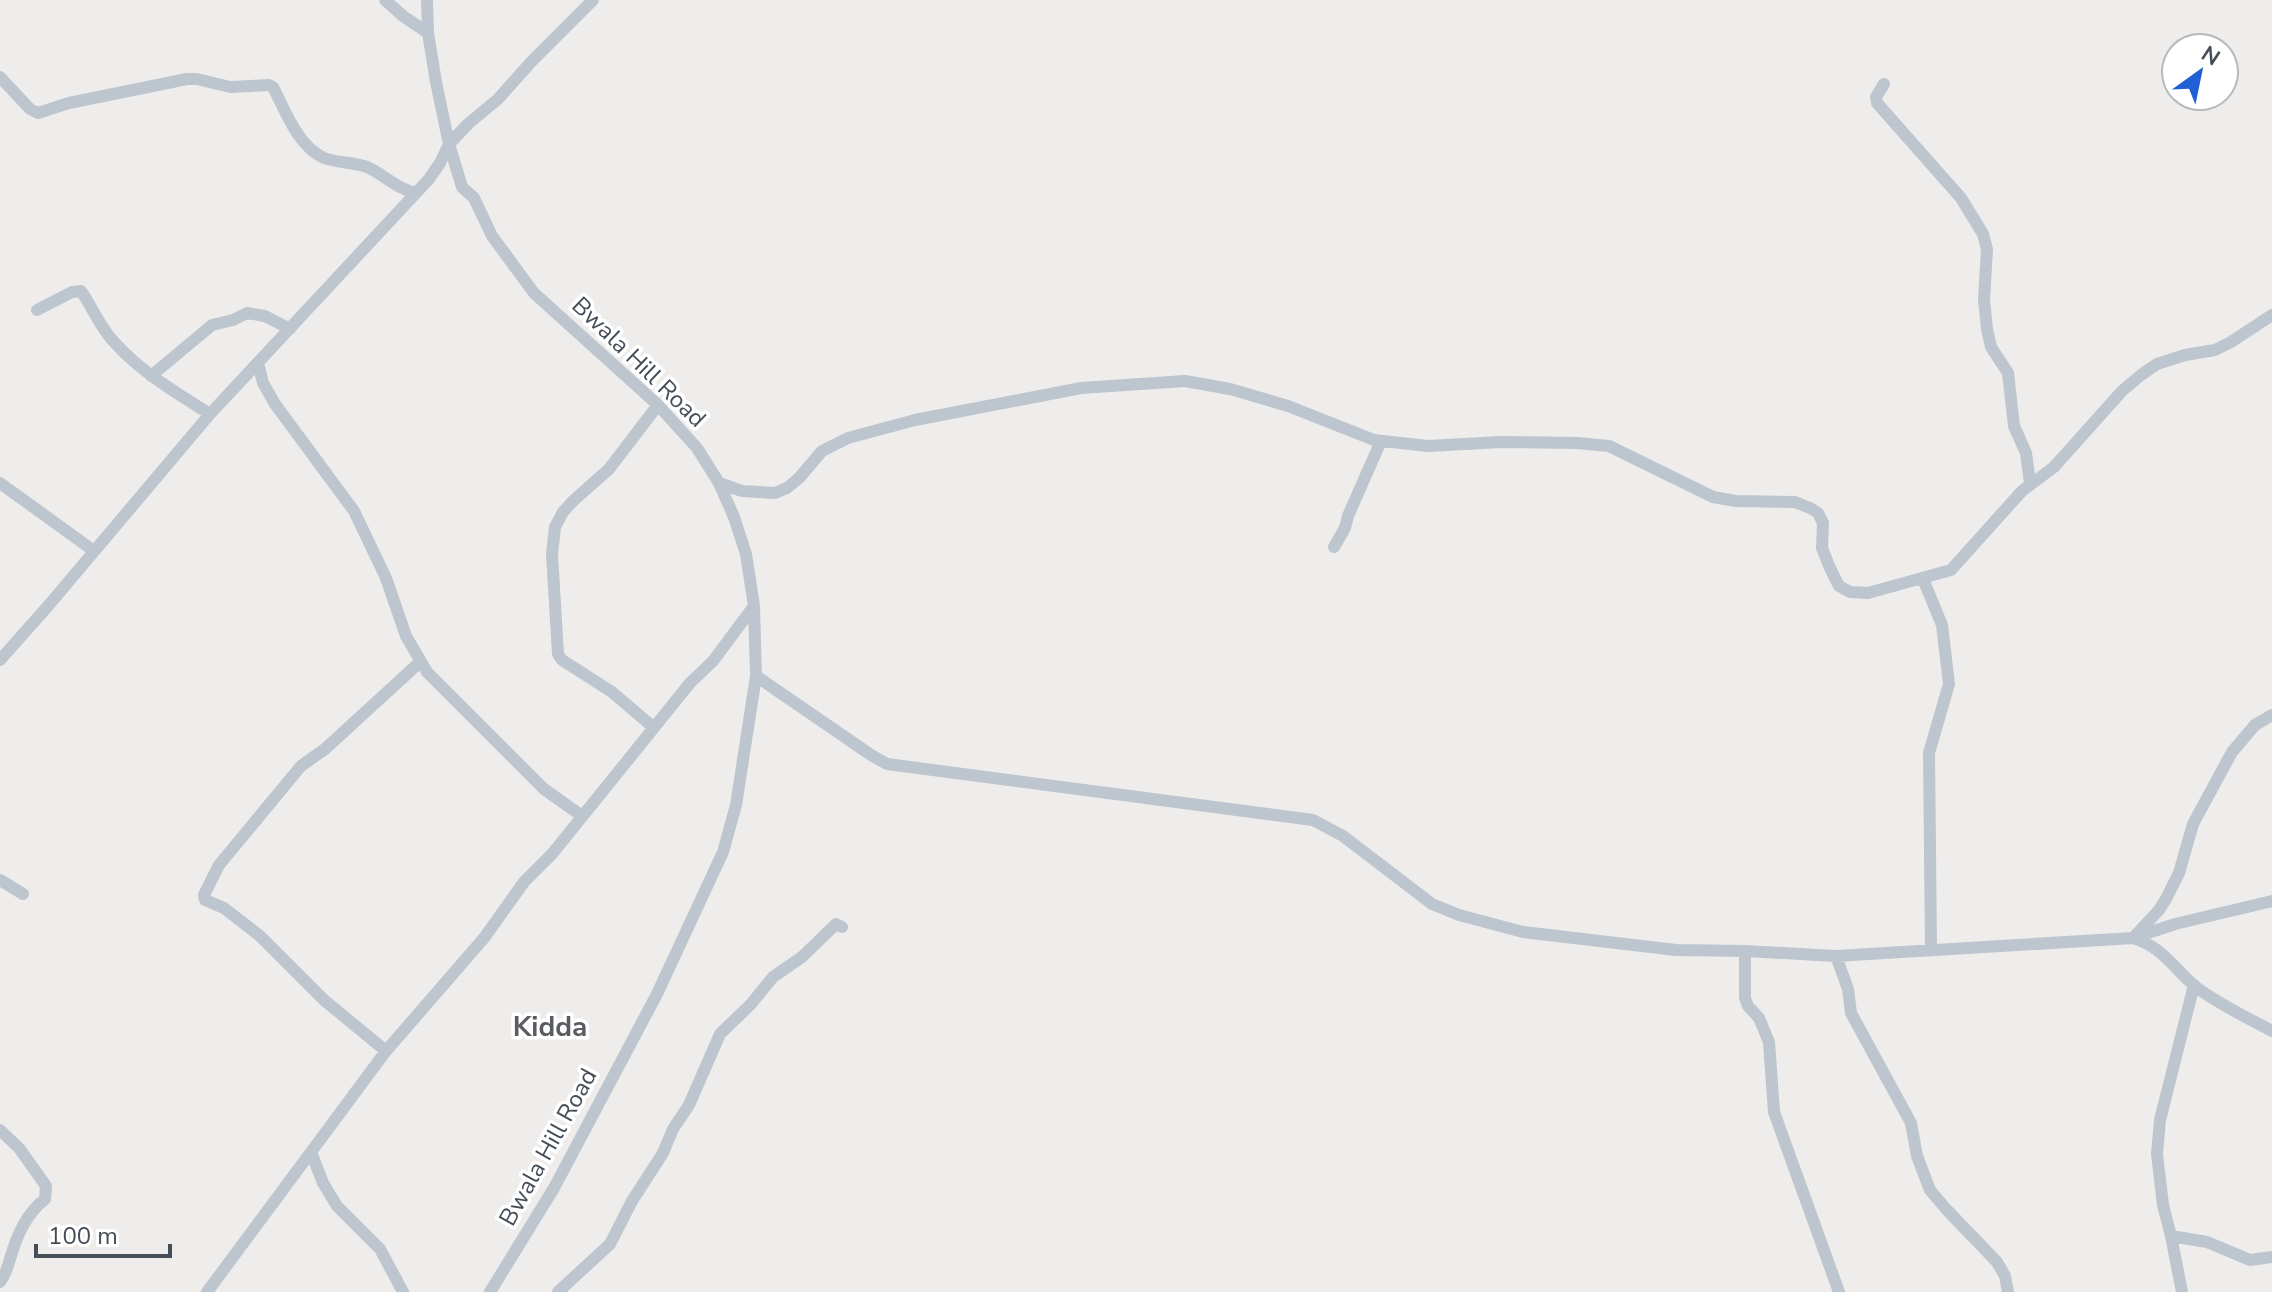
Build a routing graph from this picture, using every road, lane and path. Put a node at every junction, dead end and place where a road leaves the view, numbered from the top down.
1 (385, 0) edge
2 (427, 0) edge
3 (593, 0) edge
4 (428, 33) junction
5 (0, 77) edge
6 (1884, 84) dead end
7 (449, 144) junction
8 (416, 193) junction
9 (37, 310) dead end
10 (2272, 315) edge
11 (290, 329) junction
12 (258, 363) junction
13 (151, 376) junction
14 (658, 405) junction
15 (210, 414) junction
16 (1381, 441) junction
17 (0, 483) edge
18 (719, 483) junction
19 (2030, 483) junction
20 (1334, 547) dead end
21 (94, 551) junction
22 (1923, 579) junction
23 (754, 606) junction
24 (0, 660) edge
25 (420, 662) junction
26 (756, 676) junction
27 (2272, 715) edge
28 (653, 727) junction
29 (582, 816) junction
30 (0, 880) edge
31 (23, 894) dead end
32 (2272, 901) edge
33 (842, 927) dead end
34 (2133, 938) junction
35 (1931, 949) junction
36 (1745, 951) junction
37 (1836, 956) junction
38 (2194, 985) junction
39 (2272, 1031) edge
40 (386, 1051) junction
41 (0, 1130) edge
42 (311, 1152) junction
43 (2171, 1236) junction
44 (2272, 1257) edge
45 (0, 1282) edge
46 (207, 1292) edge
47 (403, 1292) edge
48 (490, 1292) edge
49 (558, 1292) edge
50 (1839, 1292) edge
51 (2008, 1292) edge
52 (2182, 1292) edge

1 - 4 street
2 - 4 street, Bwala Hill Road
3 - 7 street
4 - 7 street, Bwala Hill Road
5 - 8 street
6 - 19 street
7 - 8 street
7 - 14 street, Bwala Hill Road
8 - 11 street
9 - 13 street
10 - 19 street
11 - 12 street
11 - 13 street
12 - 15 street
12 - 25 street
13 - 15 street
14 - 18 street, Bwala Hill Road
14 - 28 street
15 - 21 street
16 - 18 street
16 - 20 street
16 - 22 street
17 - 21 street
18 - 23 street, Bwala Hill Road
19 - 22 street
21 - 24 street
22 - 35 street
23 - 26 street, Bwala Hill Road
23 - 28 street
25 - 29 street
25 - 40 street
26 - 36 street
26 - 48 street, Bwala Hill Road
27 - 34 street
28 - 29 street
29 - 40 street
30 - 31 street
32 - 34 street
33 - 49 street
34 - 35 street
34 - 38 street
35 - 37 street
36 - 37 street
36 - 50 street
37 - 51 street
38 - 39 street
38 - 43 street
40 - 42 street
41 - 45 street
42 - 46 street
42 - 47 street
43 - 44 street
43 - 52 street

